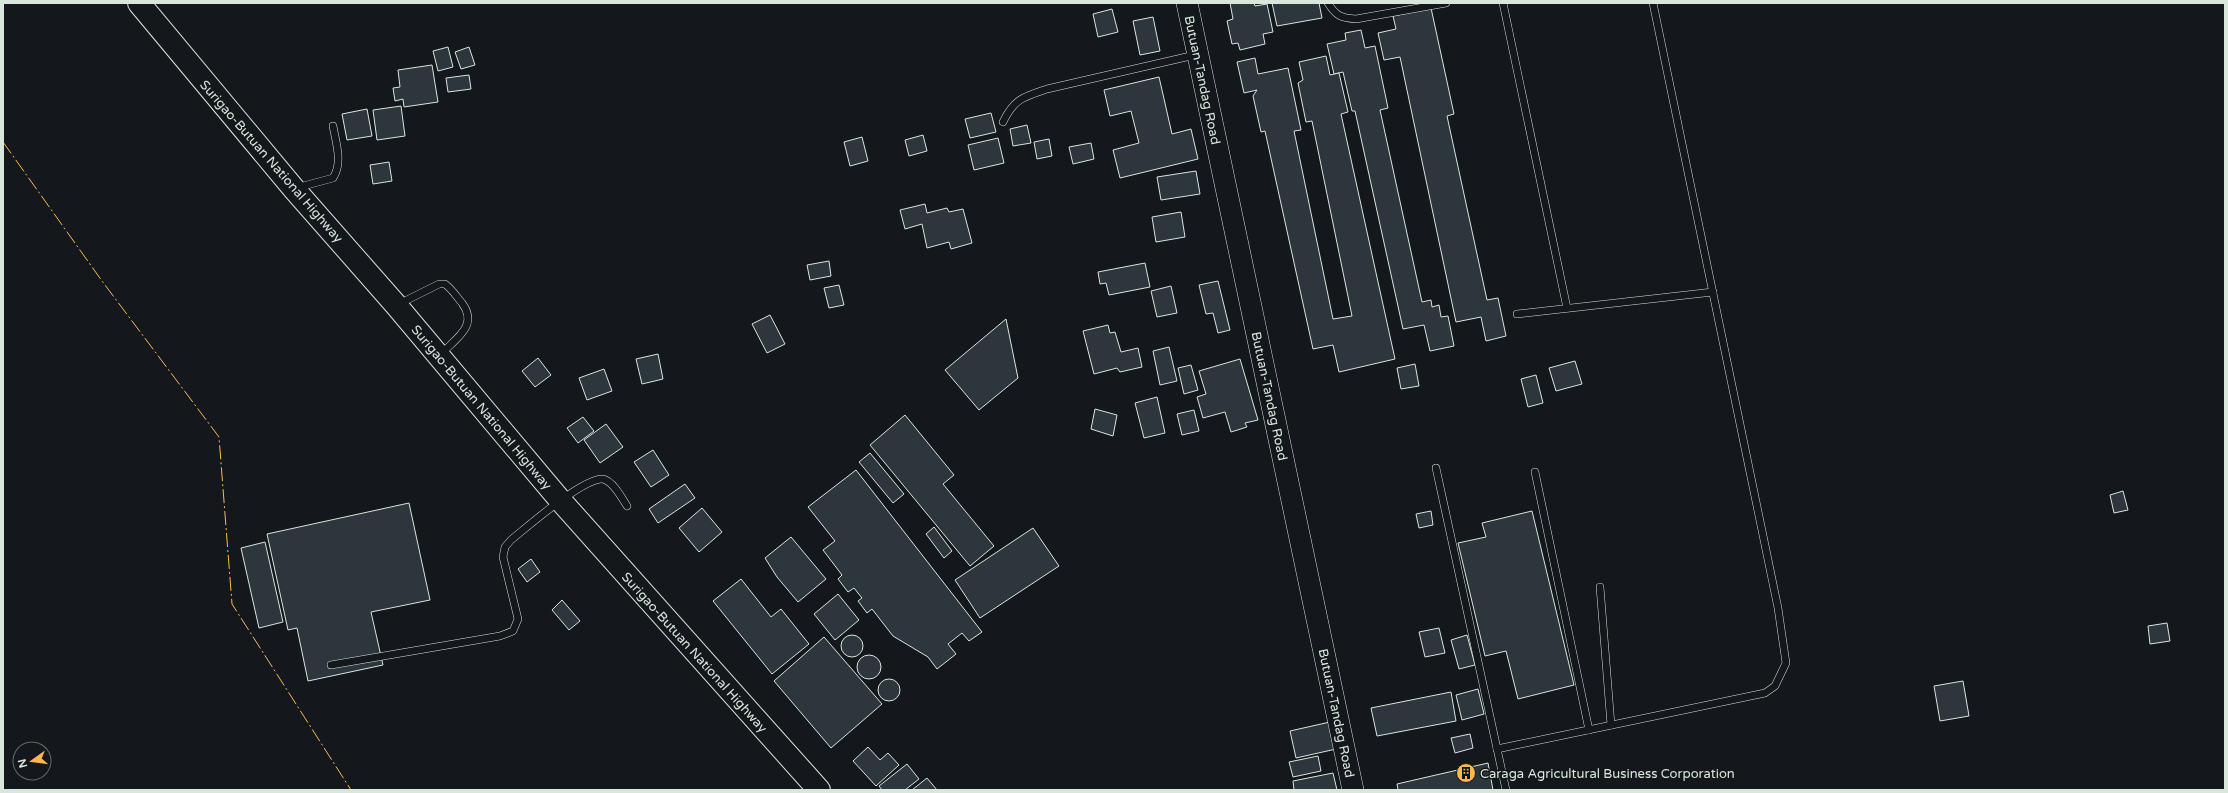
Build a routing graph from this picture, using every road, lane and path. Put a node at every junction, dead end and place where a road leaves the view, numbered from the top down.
1 (135, 3) edge
2 (1187, 3) edge
3 (1328, 3) edge
4 (1446, 3) edge
5 (1503, 3) edge
6 (1653, 3) edge
7 (145, 11) edge
8 (1197, 54) junction
9 (1003, 122) dead end
10 (333, 126) dead end
11 (294, 188) junction
12 (1713, 292) junction
13 (396, 305) junction
14 (1566, 308) junction
15 (1516, 314) dead end
16 (438, 357) junction
17 (1436, 468) dead end
18 (1535, 472) dead end
19 (560, 500) junction
20 (628, 506) dead end
21 (1600, 587) dead end
22 (331, 665) dead end
23 (1612, 725) junction
24 (1589, 730) junction
25 (1497, 749) junction
26 (819, 790) edge
27 (1353, 790) edge
28 (1506, 790) edge

1 - 7 highway, Surigao-Butuan National Highway
2 - 8 main road, Butuan-Tandag Road
3 - 4 lane
5 - 14 lane
6 - 12 lane
7 - 11 highway, Surigao-Butuan National Highway
8 - 9 lane
8 - 27 main road, Butuan-Tandag Road
10 - 11 lane
11 - 13 highway, Surigao-Butuan National Highway
12 - 14 lane
12 - 23 lane
13 - 16 highway, Surigao-Butuan National Highway
13 - 16 lane
14 - 15 lane
16 - 19 highway, Surigao-Butuan National Highway
17 - 25 lane
18 - 24 lane
19 - 20 lane
19 - 22 lane
19 - 26 highway, Surigao-Butuan National Highway
21 - 23 lane
23 - 24 lane
24 - 25 lane
25 - 28 lane

